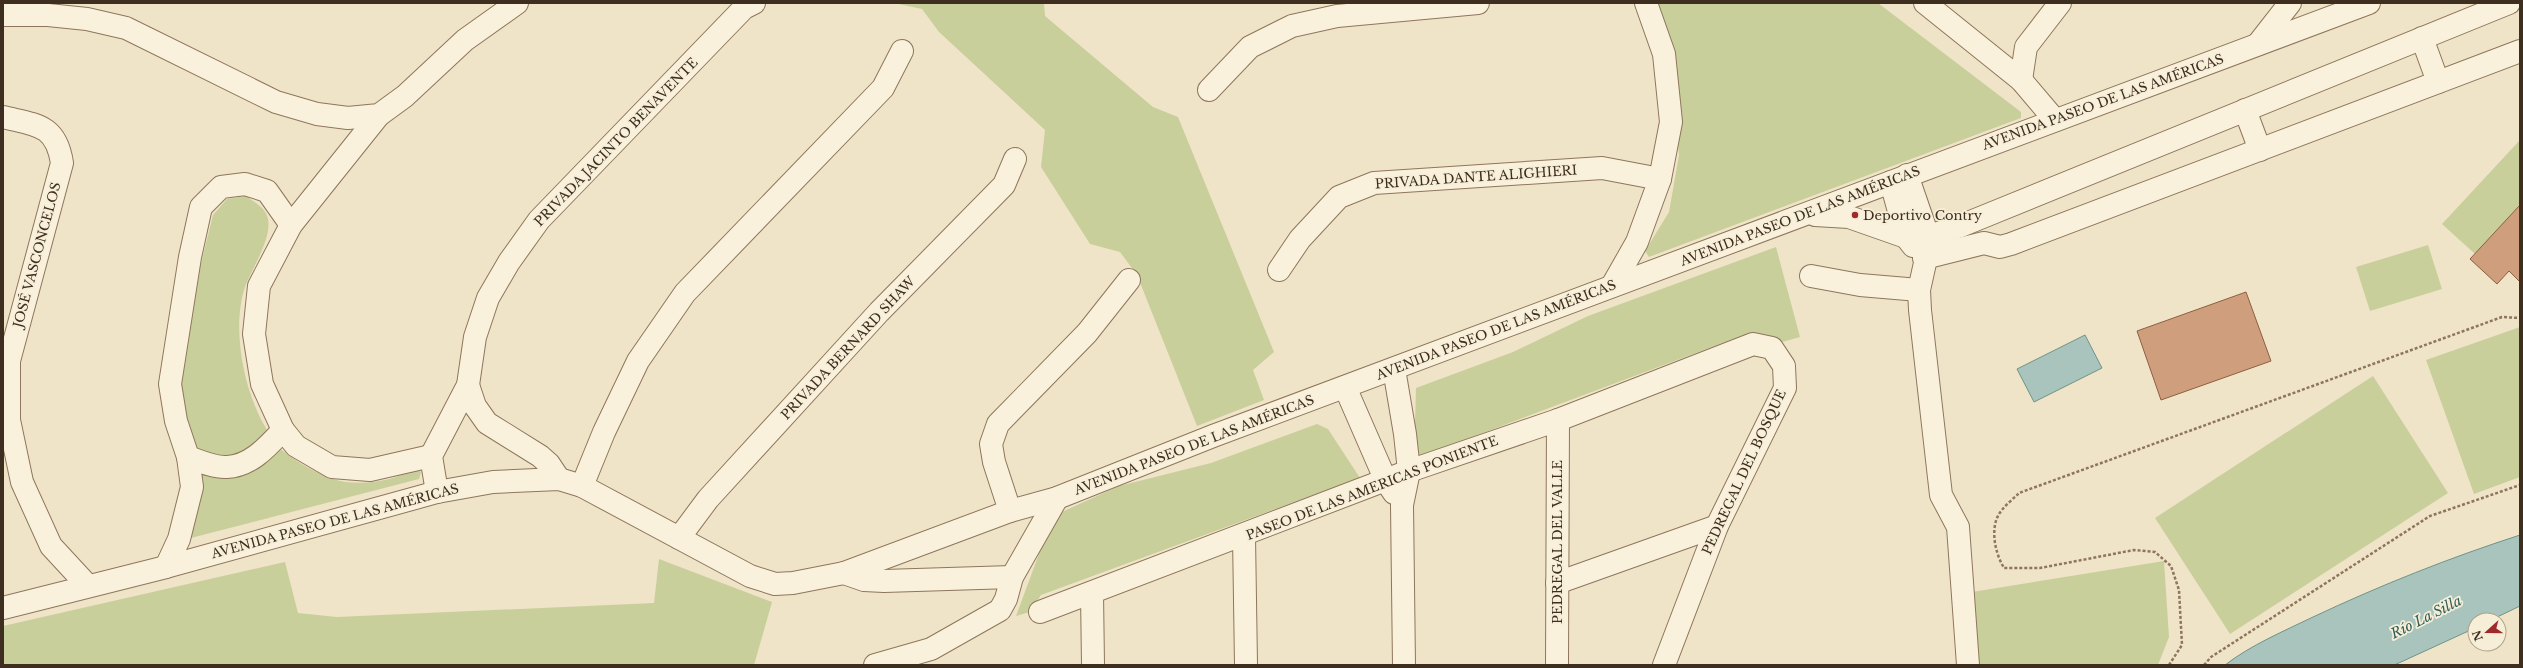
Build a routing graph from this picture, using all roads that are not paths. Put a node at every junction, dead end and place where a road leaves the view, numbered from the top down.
1 (516, 3) edge
2 (754, 3) edge
3 (1478, 3) edge
4 (1646, 3) edge
5 (1926, 3) edge
6 (2060, 3) edge
7 (2290, 3) edge
8 (2369, 3) edge
9 (2509, 3) edge
10 (3, 15) edge
11 (2422, 38) junction
12 (2258, 44) junction
13 (902, 51) dead end
14 (2520, 52) edge
15 (2021, 80) junction
16 (2438, 82) junction
17 (1209, 90) dead end
18 (2245, 110) junction
19 (379, 115) junction
20 (3, 117) edge
21 (2055, 120) junction
22 (2260, 150) junction
23 (1015, 159) dead end
24 (1660, 178) junction
25 (1899, 179) junction
26 (1806, 215) junction
27 (291, 225) junction
28 (1928, 236) junction
29 (1906, 237) junction
30 (1924, 258) junction
31 (1279, 270) dead end
32 (1811, 276) dead end
33 (1129, 280) dead end
34 (1612, 286) junction
35 (1919, 290) junction
36 (1772, 348) joint
37 (1394, 369) junction
38 (468, 385) junction
39 (1345, 387) junction
40 (1558, 420) junction
41 (283, 430) junction
42 (431, 456) junction
43 (188, 457) junction
44 (1409, 471) junction
45 (559, 479) junction
46 (1386, 481) junction
47 (582, 486) junction
48 (437, 492) junction
49 (1057, 498) junction
50 (1402, 504) junction
51 (1010, 511) junction
52 (1717, 526) junction
53 (1244, 536) junction
54 (679, 538) junction
55 (166, 567) junction
56 (844, 573) junction
57 (1012, 577) junction
58 (1557, 583) junction
59 (88, 586) junction
60 (1092, 593) junction
61 (3, 608) edge
62 (1040, 612) dead end
63 (931, 657) edge
64 (875, 665) edge
65 (1093, 665) edge
66 (1246, 665) edge
67 (1404, 665) edge
68 (1557, 665) edge
69 (1664, 665) edge
70 (1968, 665) edge

1 - 19 street
2 - 38 street, PRIVADA JACINTO BENAVENTE
3 - 17 street
4 - 24 street
5 - 15 street
6 - 15 street
7 - 12 street
8 - 12 street, AVENIDA PASEO DE LAS AMÉRICAS
9 - 11 street
10 - 19 street
11 - 16 street
11 - 18 street
12 - 21 street, AVENIDA PASEO DE LAS AMÉRICAS
13 - 47 street
14 - 16 street
15 - 21 street
16 - 22 street
18 - 22 street
18 - 28 street
19 - 27 street
20 - 59 street, JOSÉ VASCONCELOS
21 - 25 street, AVENIDA PASEO DE LAS AMÉRICAS
22 - 30 street
23 - 54 street, PRIVADA BERNARD SHAW
24 - 31 street, PRIVADA DANTE ALIGHIERI
24 - 34 street
25 - 26 street, AVENIDA PASEO DE LAS AMÉRICAS
25 - 28 street
25 - 29 street
26 - 29 street
26 - 34 street, AVENIDA PASEO DE LAS AMÉRICAS
27 - 41 street
27 - 43 street
28 - 30 street
29 - 30 street
30 - 35 street
32 - 35 street
33 - 51 street
34 - 37 street, AVENIDA PASEO DE LAS AMÉRICAS
35 - 70 street
36 - 40 street, PASEO DE LAS AMERICAS PONIENTE
36 - 52 street, PEDREGAL DEL BOSQUE
37 - 39 street, AVENIDA PASEO DE LAS AMÉRICAS
37 - 44 street
38 - 42 street, PRIVADA JACINTO BENAVENTE
38 - 45 street, PRIVADA JACINTO BENAVENTE
39 - 46 street
39 - 49 street, AVENIDA PASEO DE LAS AMÉRICAS
40 - 44 street, PASEO DE LAS AMERICAS PONIENTE
40 - 58 street, PEDREGAL DEL VALLE
41 - 42 street
41 - 43 street
42 - 48 street
43 - 55 street
44 - 46 street, PASEO DE LAS AMERICAS PONIENTE
44 - 50 street
45 - 47 street, AVENIDA PASEO DE LAS AMÉRICAS
45 - 48 street, AVENIDA PASEO DE LAS AMÉRICAS
46 - 50 street
46 - 53 street, PASEO DE LAS AMERICAS PONIENTE
47 - 54 street, AVENIDA PASEO DE LAS AMÉRICAS
48 - 55 street, AVENIDA PASEO DE LAS AMÉRICAS
49 - 51 street, AVENIDA PASEO DE LAS AMÉRICAS
49 - 57 street
50 - 67 street
51 - 56 street, AVENIDA PASEO DE LAS AMÉRICAS
52 - 58 street
52 - 69 street, PEDREGAL DEL BOSQUE
53 - 60 street, PASEO DE LAS AMERICAS PONIENTE
53 - 66 street
54 - 56 street, AVENIDA PASEO DE LAS AMÉRICAS
55 - 59 street, AVENIDA PASEO DE LAS AMÉRICAS
56 - 57 street
57 - 63 street
58 - 68 street, PEDREGAL DEL VALLE
59 - 61 street, AVENIDA PASEO DE LAS AMÉRICAS
60 - 62 street, PASEO DE LAS AMERICAS PONIENTE
60 - 65 street
63 - 64 street

